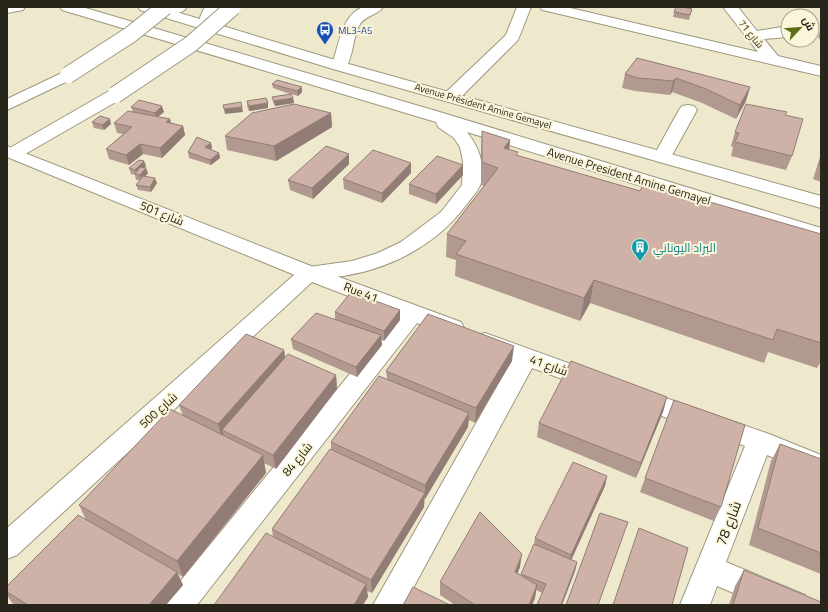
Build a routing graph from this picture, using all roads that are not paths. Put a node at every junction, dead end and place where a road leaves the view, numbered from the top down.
1 (18, 7) edge
2 (67, 7) edge
3 (145, 7) edge
4 (212, 7) edge
5 (233, 7) edge
6 (376, 7) edge
7 (524, 7) edge
8 (547, 7) edge
9 (730, 7) edge
10 (7, 9) edge
11 (169, 9) edge
12 (207, 25) junction
13 (780, 33) edge
14 (753, 36) junction
15 (773, 60) junction
16 (339, 66) junction
17 (821, 71) edge
18 (452, 97) junction
19 (7, 105) edge
20 (688, 110) dead end
21 (437, 117) junction
22 (9, 153) edge
23 (662, 157) junction
24 (821, 202) edge
25 (821, 235) edge
26 (309, 273) junction
27 (413, 312) junction
28 (526, 357) junction
29 (760, 441) junction
30 (821, 466) edge
31 (7, 546) edge
32 (710, 569) junction
33 (179, 605) edge
34 (388, 605) edge
35 (695, 605) edge
36 (795, 605) edge

1 - 10 main road
2 - 21 main road, Avenue Président Amine Gemayel
3 - 11 main road, Avenue Président Amine Gemayel
4 - 12 main road
5 - 22 main road, bridge
6 - 16 main road
7 - 18 main road
8 - 15 main road
9 - 14 main road, شارع 71
11 - 12 main road, Avenue Président Amine Gemayel
11 - 19 main road, bridge
12 - 16 main road, Avenue Président Amine Gemayel
13 - 14 main road
14 - 15 main road, شارع 71
15 - 17 main road
16 - 18 main road, Avenue Président Amine Gemayel
18 - 23 main road, Avenue Président Amine Gemayel
20 - 23 main road
21 - 25 main road, Avenue President Amine Gemayel
21 - 26 main road
22 - 26 main road, شارع 501
23 - 24 main road, Avenue Président Amine Gemayel
26 - 27 main road, Rue 41
26 - 31 main road, شارع 500
27 - 28 main road, شارع 41
27 - 33 main road, شارع 84
28 - 29 main road, شارع 41
28 - 34 main road
29 - 30 main road, شارع 41
29 - 32 main road, شارع 78
32 - 35 main road, شارع 78
32 - 36 main road

